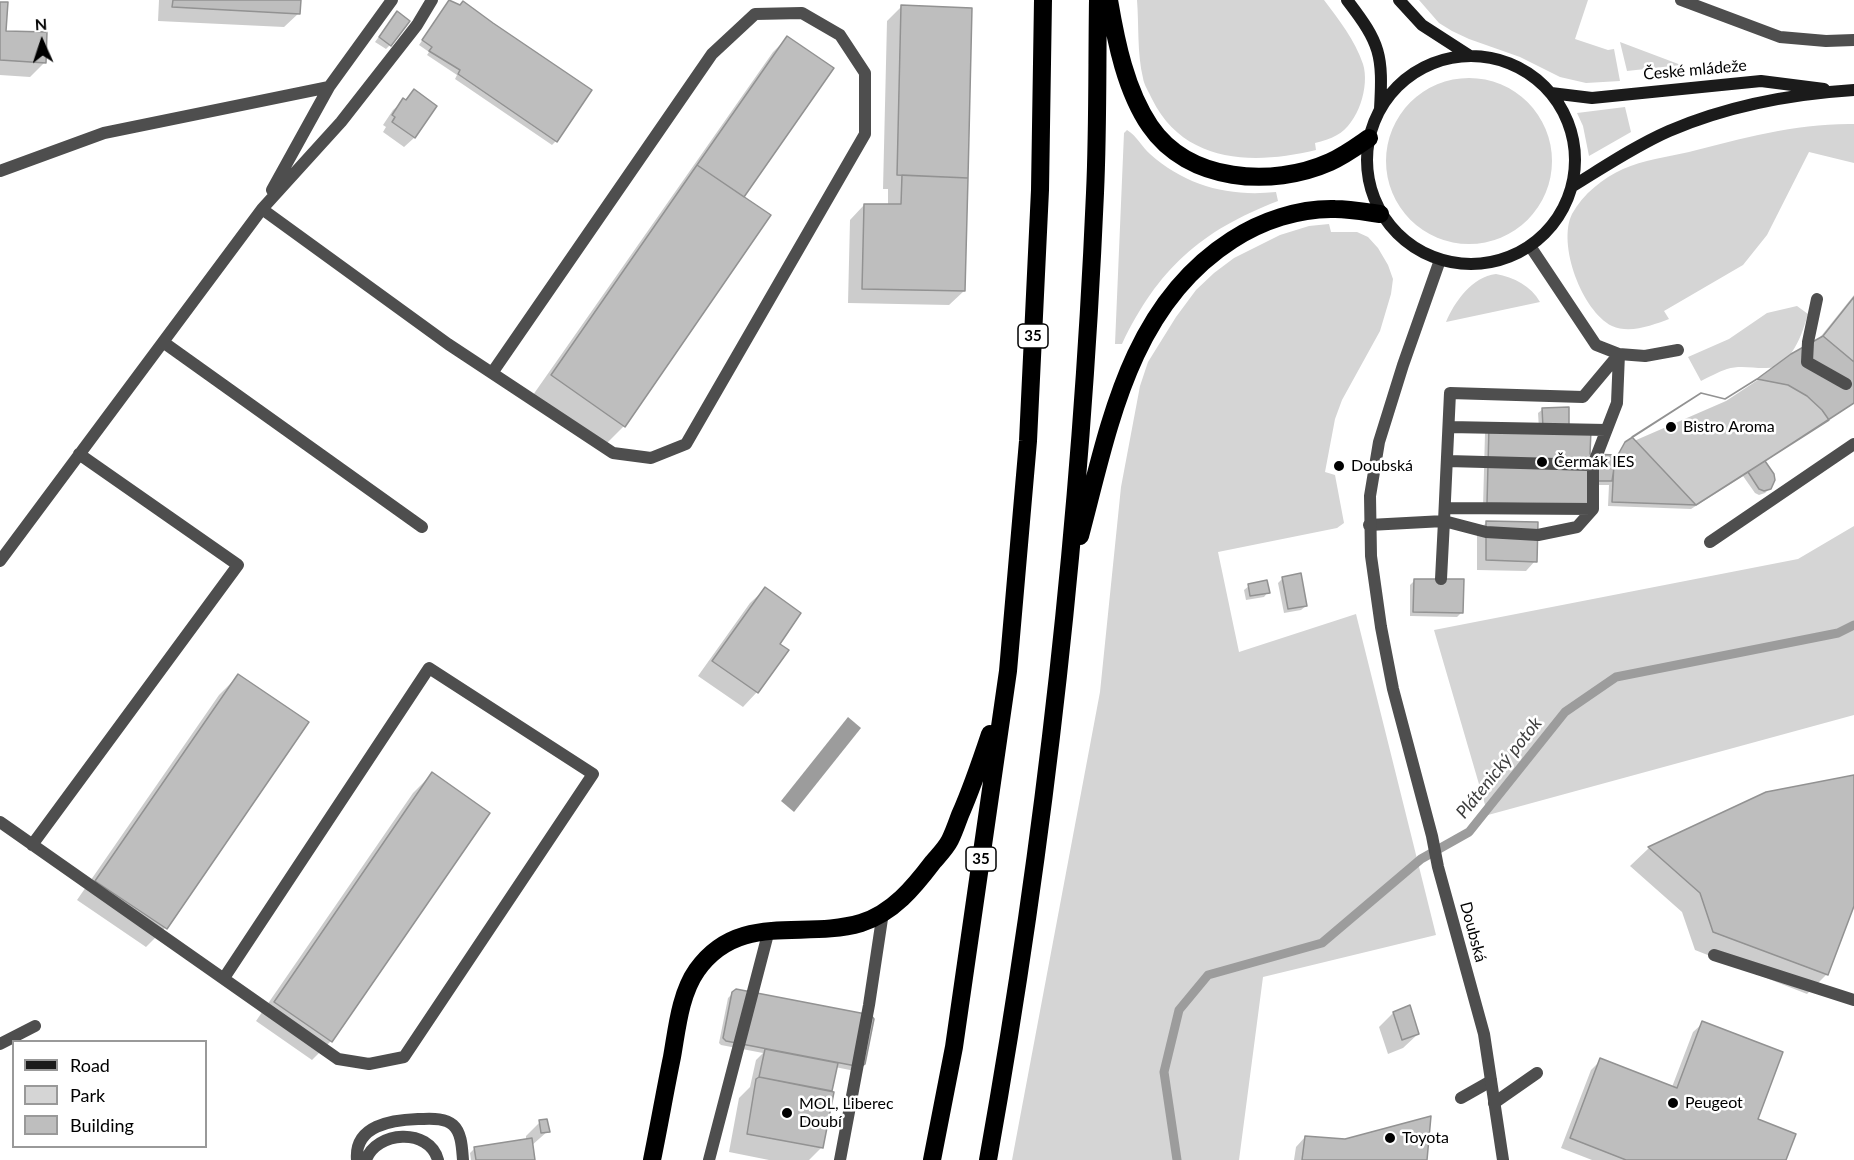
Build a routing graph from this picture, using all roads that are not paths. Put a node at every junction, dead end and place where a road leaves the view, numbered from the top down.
1 (392, 0) edge
2 (432, 0) edge
3 (1043, 0) edge
4 (1098, 0) edge
5 (1109, 0) edge
6 (1347, 0) edge
7 (1399, 0) edge
8 (1681, 0) edge
9 (1854, 40) edge
10 (1470, 56) junction
11 (329, 87) junction
12 (1848, 91) edge
13 (1551, 93) junction
14 (1380, 110) junction
15 (1369, 138) junction
16 (0, 171) edge
17 (1573, 186) junction
18 (262, 209) junction
19 (1380, 214) junction
20 (1530, 246) junction
21 (1440, 260) junction
22 (1817, 299) dead end
23 (163, 342) junction
24 (1678, 350) dead end
25 (1619, 354) junction
26 (492, 373) junction
27 (1846, 384) dead end
28 (1449, 427) junction
29 (1606, 430) junction
30 (1854, 444) edge
31 (79, 454) junction
32 (1448, 461) junction
33 (1593, 465) junction
34 (1445, 508) junction
35 (1593, 509) junction
36 (1444, 521) junction
37 (1369, 525) junction
38 (422, 527) dead end
39 (1710, 543) dead end
40 (0, 561) edge
41 (1441, 579) dead end
42 (1068, 584) junction
43 (1008, 671) junction
44 (0, 822) edge
45 (32, 844) junction
46 (883, 912) junction
47 (769, 930) junction
48 (1714, 955) dead end
49 (224, 978) junction
50 (1854, 1000) edge
51 (35, 1026) dead end
52 (0, 1044) edge
53 (1537, 1073) dead end
54 (1491, 1081) junction
55 (1461, 1098) dead end
56 (1494, 1103) junction
57 (357, 1160) edge
58 (366, 1160) edge
59 (438, 1160) edge
60 (463, 1160) edge
61 (652, 1160) edge
62 (709, 1160) edge
63 (840, 1160) edge
64 (932, 1160) edge
65 (988, 1160) edge
66 (1503, 1160) edge

1 - 11 street
2 - 18 street
3 - 43 highway, 35
4 - 42 highway
5 - 15 highway
6 - 14 street
7 - 10 street
8 - 9 street
10 - 13 street
10 - 14 street
11 - 16 street
11 - 18 street
12 - 13 street, České mládeže
12 - 17 street, České mládeže
13 - 17 street
14 - 15 street
15 - 19 street
17 - 20 street
18 - 23 street
18 - 26 street
19 - 21 street
19 - 42 highway
20 - 21 street
20 - 25 street
21 - 37 street, Doubská
22 - 27 street
23 - 31 street
23 - 38 street
24 - 25 street
25 - 28 street
25 - 29 street
26 - 26 street
28 - 29 street
28 - 32 street
29 - 33 street
30 - 39 street
31 - 40 street
31 - 45 street
32 - 33 street
32 - 34 street
33 - 35 street
34 - 35 street
34 - 36 street
35 - 36 street
36 - 37 street
36 - 41 street
37 - 54 street, Doubská
42 - 65 highway
43 - 46 highway
43 - 64 highway, 35
44 - 45 street
45 - 49 street
46 - 47 highway
46 - 63 street
47 - 61 highway
47 - 62 street
48 - 50 street
49 - 49 street
51 - 52 street
53 - 56 street
54 - 55 street
54 - 56 street, Doubská
56 - 66 street, Doubská
57 - 60 street
58 - 59 street

